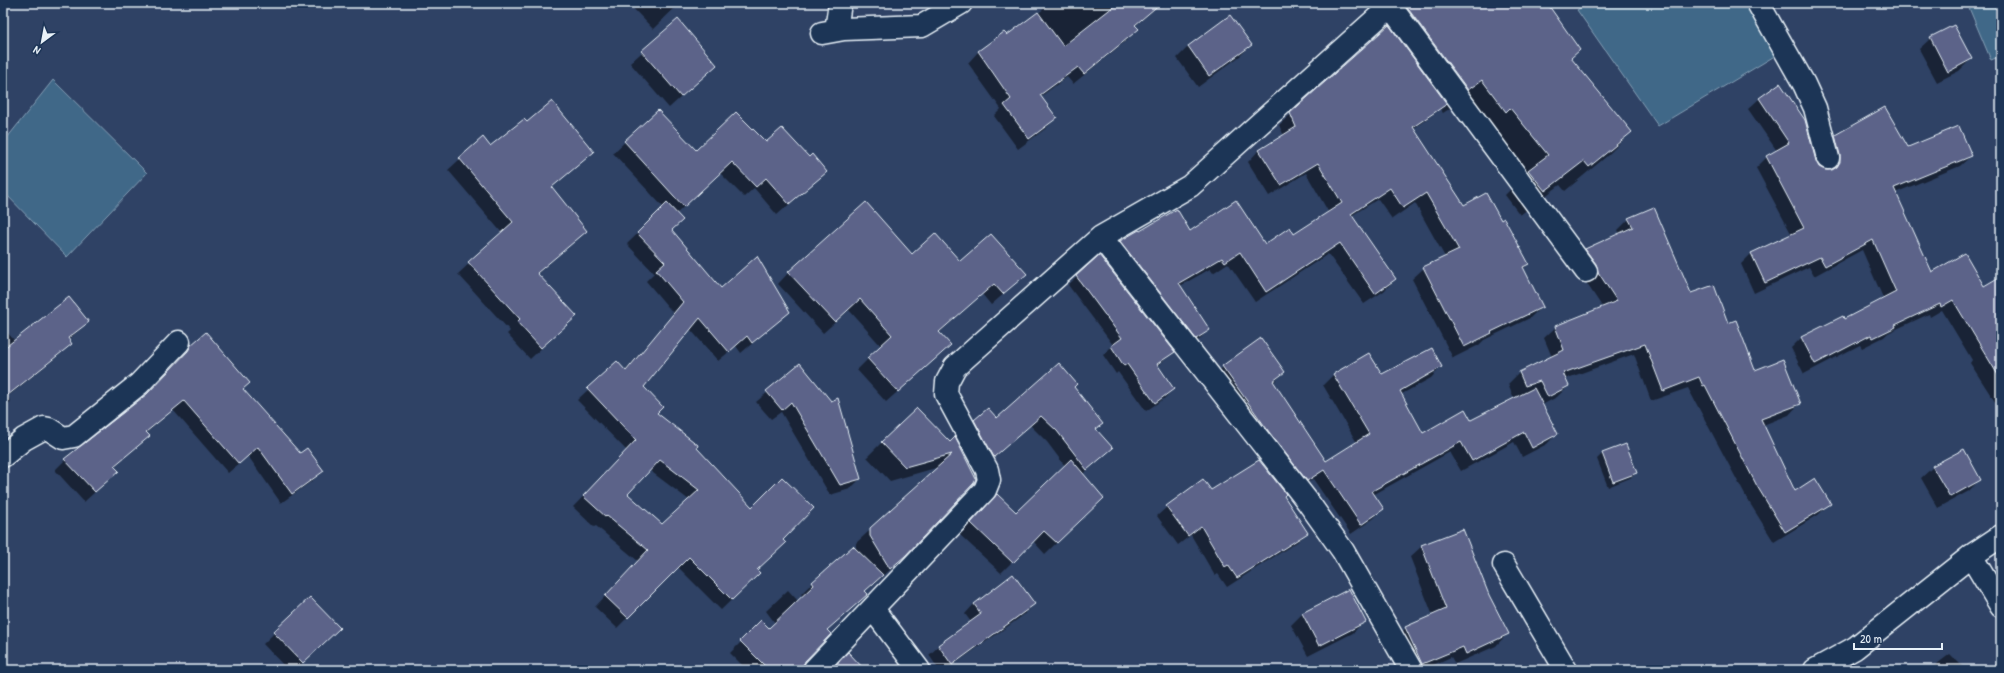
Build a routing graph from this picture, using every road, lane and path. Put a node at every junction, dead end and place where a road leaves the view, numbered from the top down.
1 (840, 3) edge
2 (961, 3) edge
3 (1758, 3) edge
4 (1393, 5) edge
5 (1828, 158) dead end
6 (1100, 237) junction
7 (1586, 271) dead end
8 (179, 342) dead end
9 (3, 456) edge
10 (2001, 536) edge
11 (1971, 556) junction
12 (1504, 565) dead end
13 (2001, 606) edge
14 (872, 609) junction
15 (814, 670) edge
16 (919, 670) edge
17 (1411, 670) edge
18 (1566, 670) edge
19 (1815, 670) edge

1 - 2 street
3 - 5 street
4 - 6 street
4 - 7 street
6 - 14 street
6 - 17 street
8 - 9 street
10 - 11 street
11 - 13 street
11 - 19 street
12 - 18 street
14 - 15 street
14 - 16 street

